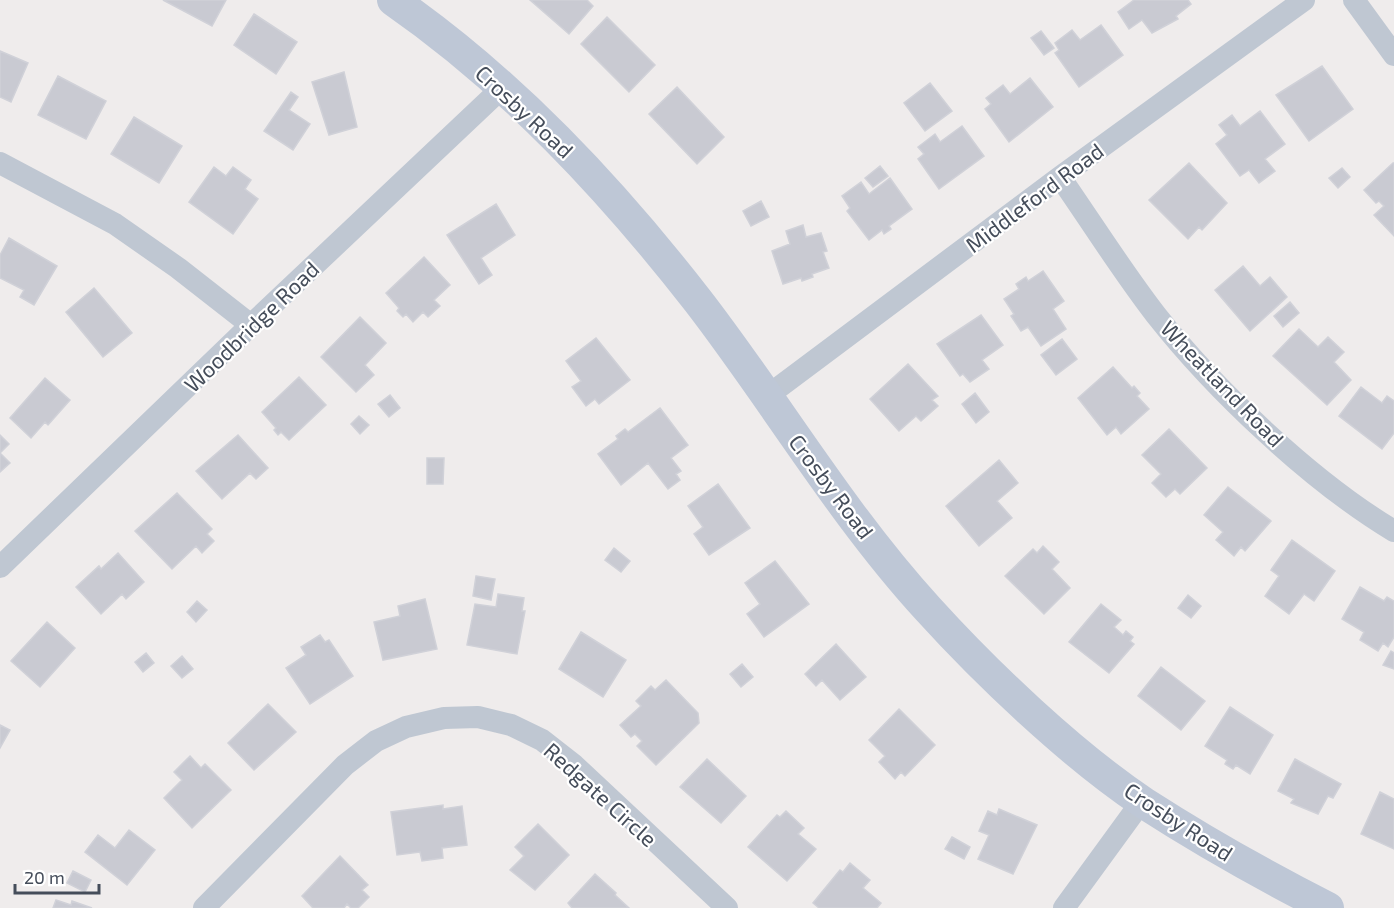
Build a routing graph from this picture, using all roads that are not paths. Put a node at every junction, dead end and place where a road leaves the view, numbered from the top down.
1 (393, 0) edge
2 (1304, 0) edge
3 (1354, 0) edge
4 (1394, 56) edge
5 (503, 87) junction
6 (0, 163) edge
7 (1060, 177) junction
8 (250, 325) junction
9 (766, 398) junction
10 (1394, 531) edge
11 (0, 567) edge
12 (1142, 801) junction
13 (204, 908) edge
14 (727, 908) edge
15 (1065, 908) edge
16 (1328, 908) edge

1 - 5 main road, Crosby Road
2 - 7 street, Middleford Road
3 - 4 street
5 - 8 street, Woodbridge Road
5 - 9 main road, Crosby Road
6 - 8 street
7 - 9 street, Middleford Road
7 - 10 street, Wheatland Road
8 - 11 street, Woodbridge Road
9 - 12 main road, Crosby Road
12 - 15 street
12 - 16 main road, Crosby Road
13 - 14 street, Redgate Circle

